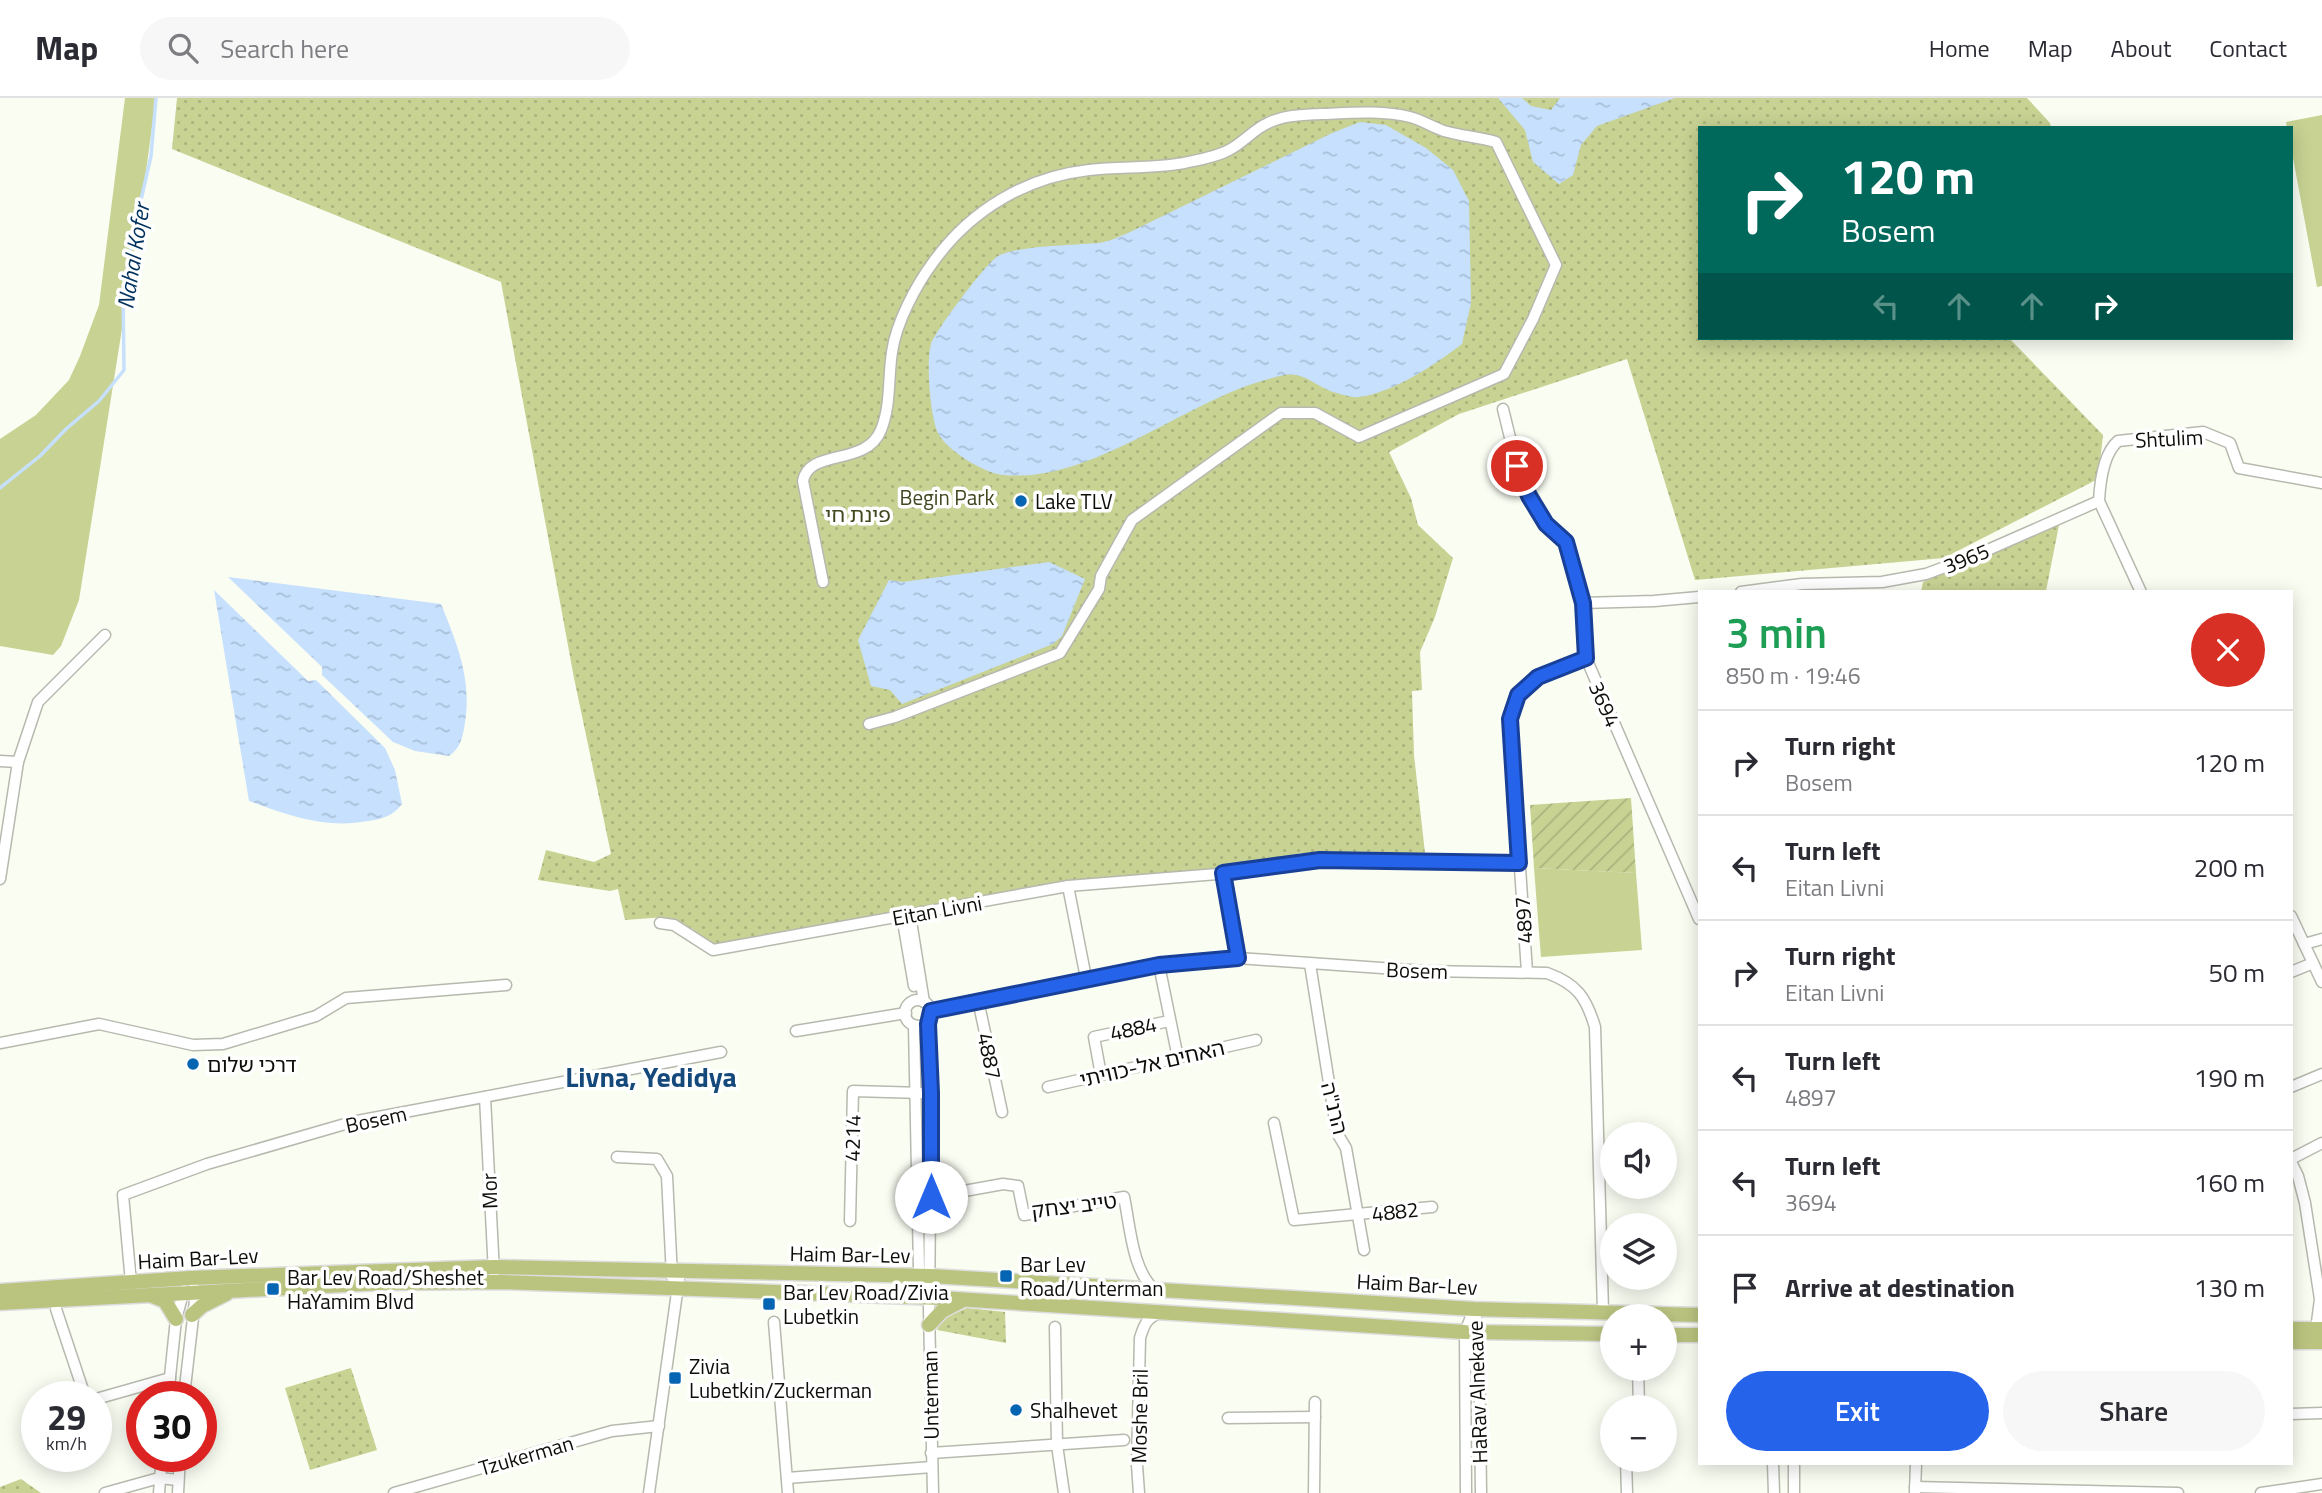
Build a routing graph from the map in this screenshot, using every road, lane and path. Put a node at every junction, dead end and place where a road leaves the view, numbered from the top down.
1 (1503, 409) dead end
2 (2322, 483) edge
3 (2099, 501) junction
4 (823, 582) dead end
5 (1897, 586) edge
6 (1882, 587) edge
7 (1756, 590) edge
8 (2140, 590) edge
9 (1698, 597) edge
10 (1583, 603) junction
11 (104, 635) dead end
12 (1586, 658) junction
13 (869, 724) dead end
14 (0, 761) edge
15 (18, 762) junction
16 (1519, 863) junction
17 (1223, 873) junction
18 (0, 879) edge
19 (1068, 886) junction
20 (906, 915) junction
21 (1698, 917) edge
22 (2293, 920) edge
23 (660, 923) dead end
24 (2322, 939) edge
25 (2304, 944) junction
26 (1238, 958) junction
27 (2313, 963) junction
28 (1310, 964) junction
29 (1159, 965) junction
30 (2293, 971) edge
31 (1527, 972) junction
32 (1086, 978) junction
33 (2322, 982) edge
34 (506, 985) dead end
35 (978, 1000) junction
36 (925, 1009) junction
37 (906, 1013) junction
38 (1169, 1021) junction
39 (914, 1025) junction
40 (796, 1031) dead end
41 (1256, 1040) dead end
42 (0, 1043) edge
43 (721, 1052) dead end
44 (1178, 1058) junction
45 (2322, 1074) edge
46 (1101, 1075) junction
47 (2293, 1086) edge
48 (1048, 1087) dead end
49 (931, 1093) junction
50 (916, 1094) junction
51 (485, 1097) junction
52 (1002, 1112) dead end
53 (1274, 1123) dead end
54 (2322, 1143) edge
55 (617, 1157) dead end
56 (2293, 1160) edge
57 (2293, 1165) edge
58 (931, 1197) junction
59 (1432, 1207) dead end
60 (1358, 1213) junction
61 (850, 1221) dead end
62 (1364, 1250) dead end
63 (492, 1267) junction
64 (1139, 1270) junction
65 (675, 1271) junction
66 (925, 1276) junction
67 (131, 1282) junction
68 (500, 1282) junction
69 (189, 1287) junction
70 (1128, 1288) junction
71 (236, 1290) junction
72 (677, 1290) junction
73 (1155, 1290) junction
74 (0, 1291) edge
75 (145, 1294) junction
76 (929, 1298) junction
77 (963, 1300) junction
78 (0, 1303) edge
79 (1602, 1304) edge
80 (56, 1309) dead end
81 (1474, 1309) junction
82 (1124, 1310) junction
83 (1600, 1311) edge
84 (1163, 1312) junction
85 (1677, 1314) edge
86 (192, 1315) junction
87 (1698, 1315) edge
88 (176, 1319) junction
89 (774, 1322) dead end
90 (929, 1325) junction
91 (1055, 1327) dead end
92 (2293, 1329) edge
93 (1472, 1332) junction
94 (1600, 1334) edge
95 (2320, 1334) edge
96 (1677, 1335) edge
97 (1698, 1335) edge
98 (1140, 1338) junction
99 (2293, 1341) edge
100 (170, 1378) junction
101 (80, 1381) edge
102 (170, 1381) edge
103 (185, 1381) edge
104 (112, 1394) edge
105 (1315, 1402) dead end
106 (2322, 1413) edge
107 (2293, 1414) edge
108 (1315, 1417) junction
109 (1228, 1418) dead end
110 (659, 1426) junction
111 (1124, 1440) dead end
112 (1057, 1444) junction
113 (932, 1452) junction
114 (1773, 1465) edge
115 (1794, 1465) edge
116 (1916, 1465) edge
117 (932, 1467) junction
118 (160, 1472) edge
119 (179, 1472) edge
120 (1626, 1472) edge
121 (159, 1478) junction
122 (787, 1478) junction
123 (178, 1480) junction
124 (2322, 1484) edge
125 (1915, 1490) edge
126 (105, 1493) edge
127 (159, 1493) edge
128 (178, 1493) edge
129 (397, 1493) edge
130 (649, 1493) edge
131 (788, 1493) edge
132 (933, 1493) edge
133 (1064, 1493) edge
134 (1139, 1493) edge
135 (1314, 1493) edge
136 (1466, 1493) edge
137 (1481, 1493) edge
138 (1627, 1493) edge
139 (1774, 1493) edge
140 (1794, 1493) edge
141 (2178, 1493) edge
142 (2260, 1493) edge

1 - 10 street, 3694
2 - 3 street, Shtulim
3 - 5 street, 3965
3 - 8 street
4 - 13 street
5 - 6 street, 3965
6 - 7 street, 3965
9 - 10 street
10 - 12 street, 3694
11 - 15 street
12 - 16 street, 4897
12 - 21 street, 3694
14 - 15 street
15 - 18 street
16 - 17 street, Eitan Livni
16 - 31 street, 4897
17 - 19 street, Eitan Livni
17 - 26 street
19 - 20 street, Eitan Livni
19 - 32 street
20 - 23 street, Eitan Livni
20 - 36 street
22 - 25 street
24 - 25 street
25 - 27 street
26 - 28 street, Bosem
26 - 29 street, Bosem
27 - 30 street
27 - 33 street
28 - 31 street, Bosem
28 - 60 street, הרנ"ה
29 - 32 street, Bosem
29 - 38 street
31 - 79 street, Bosem
32 - 35 street, Bosem
34 - 42 street
35 - 36 street, Bosem
35 - 52 street, 4887
36 - 37 street
36 - 39 street, Bosem
36 - 49 street
37 - 39 street
37 - 40 street
38 - 44 street
38 - 46 street, 4884
39 - 50 street
41 - 44 street, האחים אל-כוויתי
43 - 51 street, Bosem
44 - 46 street, האחים אל-כוויתי
45 - 47 street
46 - 48 street, האחים אל-כוויתי
49 - 50 street, 4214
49 - 58 street
50 - 61 street, 4214
50 - 66 street
51 - 63 street, Mor
51 - 67 street, Bosem
53 - 60 street, 4882
54 - 56 street
55 - 65 street
57 - 95 street
58 - 64 street, טייב יצחק
58 - 66 street
59 - 60 street, 4882
60 - 62 street, הרנ"ה
63 - 65 main road, Haim Bar-Lev
63 - 68 street, Mor
63 - 69 main road, Haim Bar-Lev
64 - 70 street
64 - 73 street, טייב יצחק
65 - 66 main road, Haim Bar-Lev
65 - 72 street
66 - 70 main road, Haim Bar-Lev
66 - 76 street, Unterman
67 - 69 main road, Haim Bar-Lev
67 - 74 main road, Haim Bar-Lev
68 - 71 main road, Haim Bar-Lev
68 - 72 main road, Haim Bar-Lev
69 - 71 main road, Haim Bar-Lev
69 - 75 main road, Haim Bar-Lev
69 - 86 street
69 - 88 street
70 - 73 main road, Haim Bar-Lev
71 - 86 main road
72 - 76 main road, Haim Bar-Lev
72 - 110 street
73 - 81 main road, Haim Bar-Lev
75 - 78 main road, Haim Bar-Lev
75 - 88 main road
76 - 77 main road, Haim Bar-Lev
76 - 90 street, Unterman
77 - 82 main road, Haim Bar-Lev
77 - 90 main road
80 - 101 street
81 - 83 main road, Haim Bar-Lev
81 - 93 street, HaRav Alnekave
82 - 84 main road, Haim Bar-Lev
82 - 98 street, Moshe Bril
84 - 93 main road, Haim Bar-Lev
84 - 98 street, Moshe Bril
85 - 87 main road, Haim Bar-Lev
86 - 103 street
88 - 100 street
89 - 122 street
90 - 113 street, Unterman
91 - 112 street
92 - 95 main road
93 - 94 main road, Haim Bar-Lev
93 - 136 street, HaRav Alnekave
93 - 137 street, HaRav Alnekave
95 - 99 main road
96 - 97 main road
98 - 134 street, Moshe Bril
100 - 102 street
100 - 104 street
105 - 108 street
106 - 107 street
108 - 109 street
108 - 135 street
110 - 129 street, Tzukerman
110 - 130 street
111 - 112 street
112 - 113 street
112 - 133 street
113 - 117 street, Unterman
114 - 139 street
115 - 140 street
116 - 125 street
117 - 122 street
117 - 132 street, Unterman
118 - 121 street
119 - 123 street
120 - 138 street
121 - 123 street
121 - 126 street
121 - 127 street
122 - 131 street
123 - 128 street
124 - 142 street
125 - 141 street

